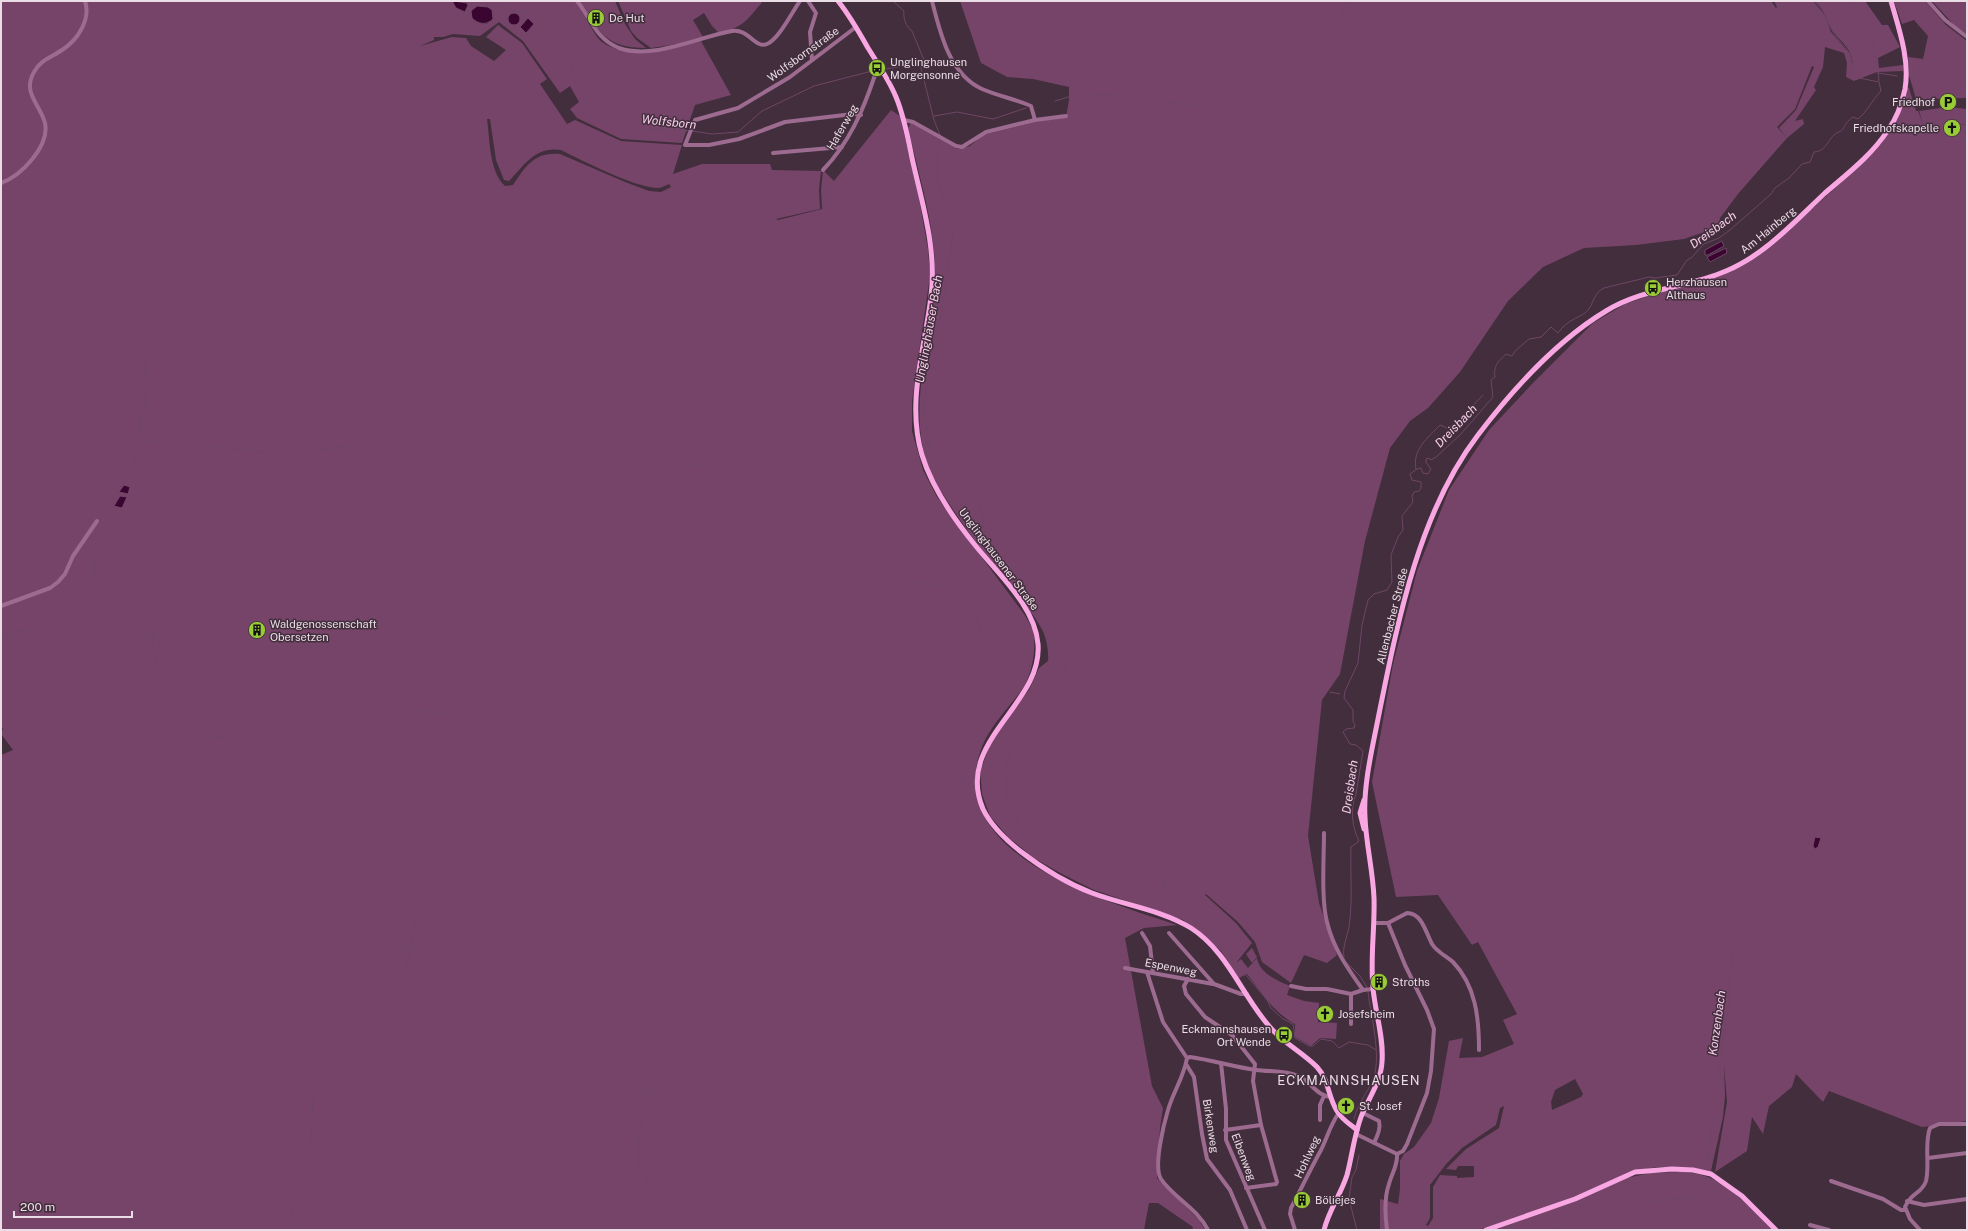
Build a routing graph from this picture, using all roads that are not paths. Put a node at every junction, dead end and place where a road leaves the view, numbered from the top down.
1 (85, 1) edge
2 (577, 1) edge
3 (800, 1) edge
4 (808, 1) edge
5 (838, 1) edge
6 (932, 1) edge
7 (1891, 1) edge
8 (1928, 1) edge
9 (856, 27) junction
10 (1967, 37) edge
11 (812, 60) junction
12 (883, 72) junction
13 (861, 115) junction
14 (1066, 116) dead end
15 (904, 120) junction
16 (1035, 120) junction
17 (842, 147) junction
18 (773, 153) dead end
19 (823, 170) dead end
20 (1, 182) edge
21 (1465, 453) joint
22 (97, 521) dead end
23 (1, 606) edge
24 (1324, 833) dead end
25 (1374, 922) junction
26 (1388, 923) junction
27 (1142, 933) dead end
28 (1169, 934) dead end
29 (1125, 968) dead end
30 (1147, 972) junction
31 (1153, 972) junction
32 (1188, 979) junction
33 (1214, 984) junction
34 (1292, 986) dead end
35 (1368, 990) junction
36 (1247, 994) junction
37 (1351, 994) junction
38 (1351, 1024) dead end
39 (1479, 1050) dead end
40 (1187, 1058) junction
41 (1221, 1063) junction
42 (1186, 1064) junction
43 (1256, 1070) junction
44 (1324, 1096) junction
45 (1331, 1096) junction
46 (1363, 1113) junction
47 (1338, 1114) junction
48 (1320, 1120) dead end
49 (1967, 1124) edge
50 (1261, 1125) junction
51 (1225, 1130) junction
52 (1356, 1132) junction
53 (1374, 1143) junction
54 (1967, 1153) edge
55 (1397, 1154) junction
56 (1928, 1158) junction
57 (1832, 1181) dead end
58 (1246, 1188) junction
59 (1967, 1199) edge
60 (1907, 1201) junction
61 (1905, 1210) junction
62 (1810, 1225) dead end
63 (1208, 1230) edge
64 (1247, 1230) edge
65 (1265, 1230) edge
66 (1295, 1230) edge
67 (1324, 1230) edge
68 (1387, 1230) edge
69 (1486, 1230) edge
70 (1776, 1230) edge
71 (1829, 1230) edge
72 (1920, 1230) edge

1 - 20 street
2 - 3 street
4 - 11 street
5 - 9 main road, Unglinghausener Straße
6 - 16 street
7 - 21 main road, Am Hainberg
8 - 10 street
9 - 11 street, Wolfsbornstraße
9 - 12 main road, Unglinghausener Straße
11 - 13 street, Wolfsbornstraße
12 - 13 street, Haferweg
12 - 15 main road, Unglinghausener Straße
13 - 17 street, Haferweg
14 - 16 street
15 - 16 street
15 - 36 main road, Unglinghausener Straße
17 - 18 street
17 - 19 street, Haferweg
21 - 25 main road, Allenbacher Straße
22 - 23 street
24 - 35 street
25 - 26 street
25 - 35 main road, Allenbacher Straße
26 - 39 street
26 - 55 street
27 - 31 street
28 - 33 street
29 - 30 street, Espenweg
30 - 31 street, Espenweg
30 - 40 street
31 - 32 street, Espenweg
32 - 33 street, Espenweg
32 - 43 street
33 - 36 street, Espenweg
34 - 37 street
35 - 37 street
35 - 46 main road, Allenbacher Straße
36 - 45 main road, Unglinghausener Straße
37 - 38 street
40 - 41 street
40 - 42 street
41 - 43 street
41 - 51 street, Eibenweg
42 - 63 street
42 - 64 street, Birkenweg
43 - 44 street
43 - 50 street
44 - 45 street
44 - 48 street
45 - 47 main road, Unglinghausener Straße
46 - 52 main road, Allenbacher Straße
46 - 53 street
47 - 52 main road, Unglinghausener Straße
47 - 66 street, Hohlweg
49 - 56 street
50 - 51 street
50 - 58 street
51 - 58 street, Eibenweg
52 - 53 street
52 - 67 main road, Allenbacher Straße
53 - 55 street
54 - 56 street
55 - 68 street
56 - 60 street
57 - 61 street
58 - 65 street, Eibenweg
59 - 60 street
60 - 61 street
61 - 72 street
62 - 71 street
69 - 70 main road

